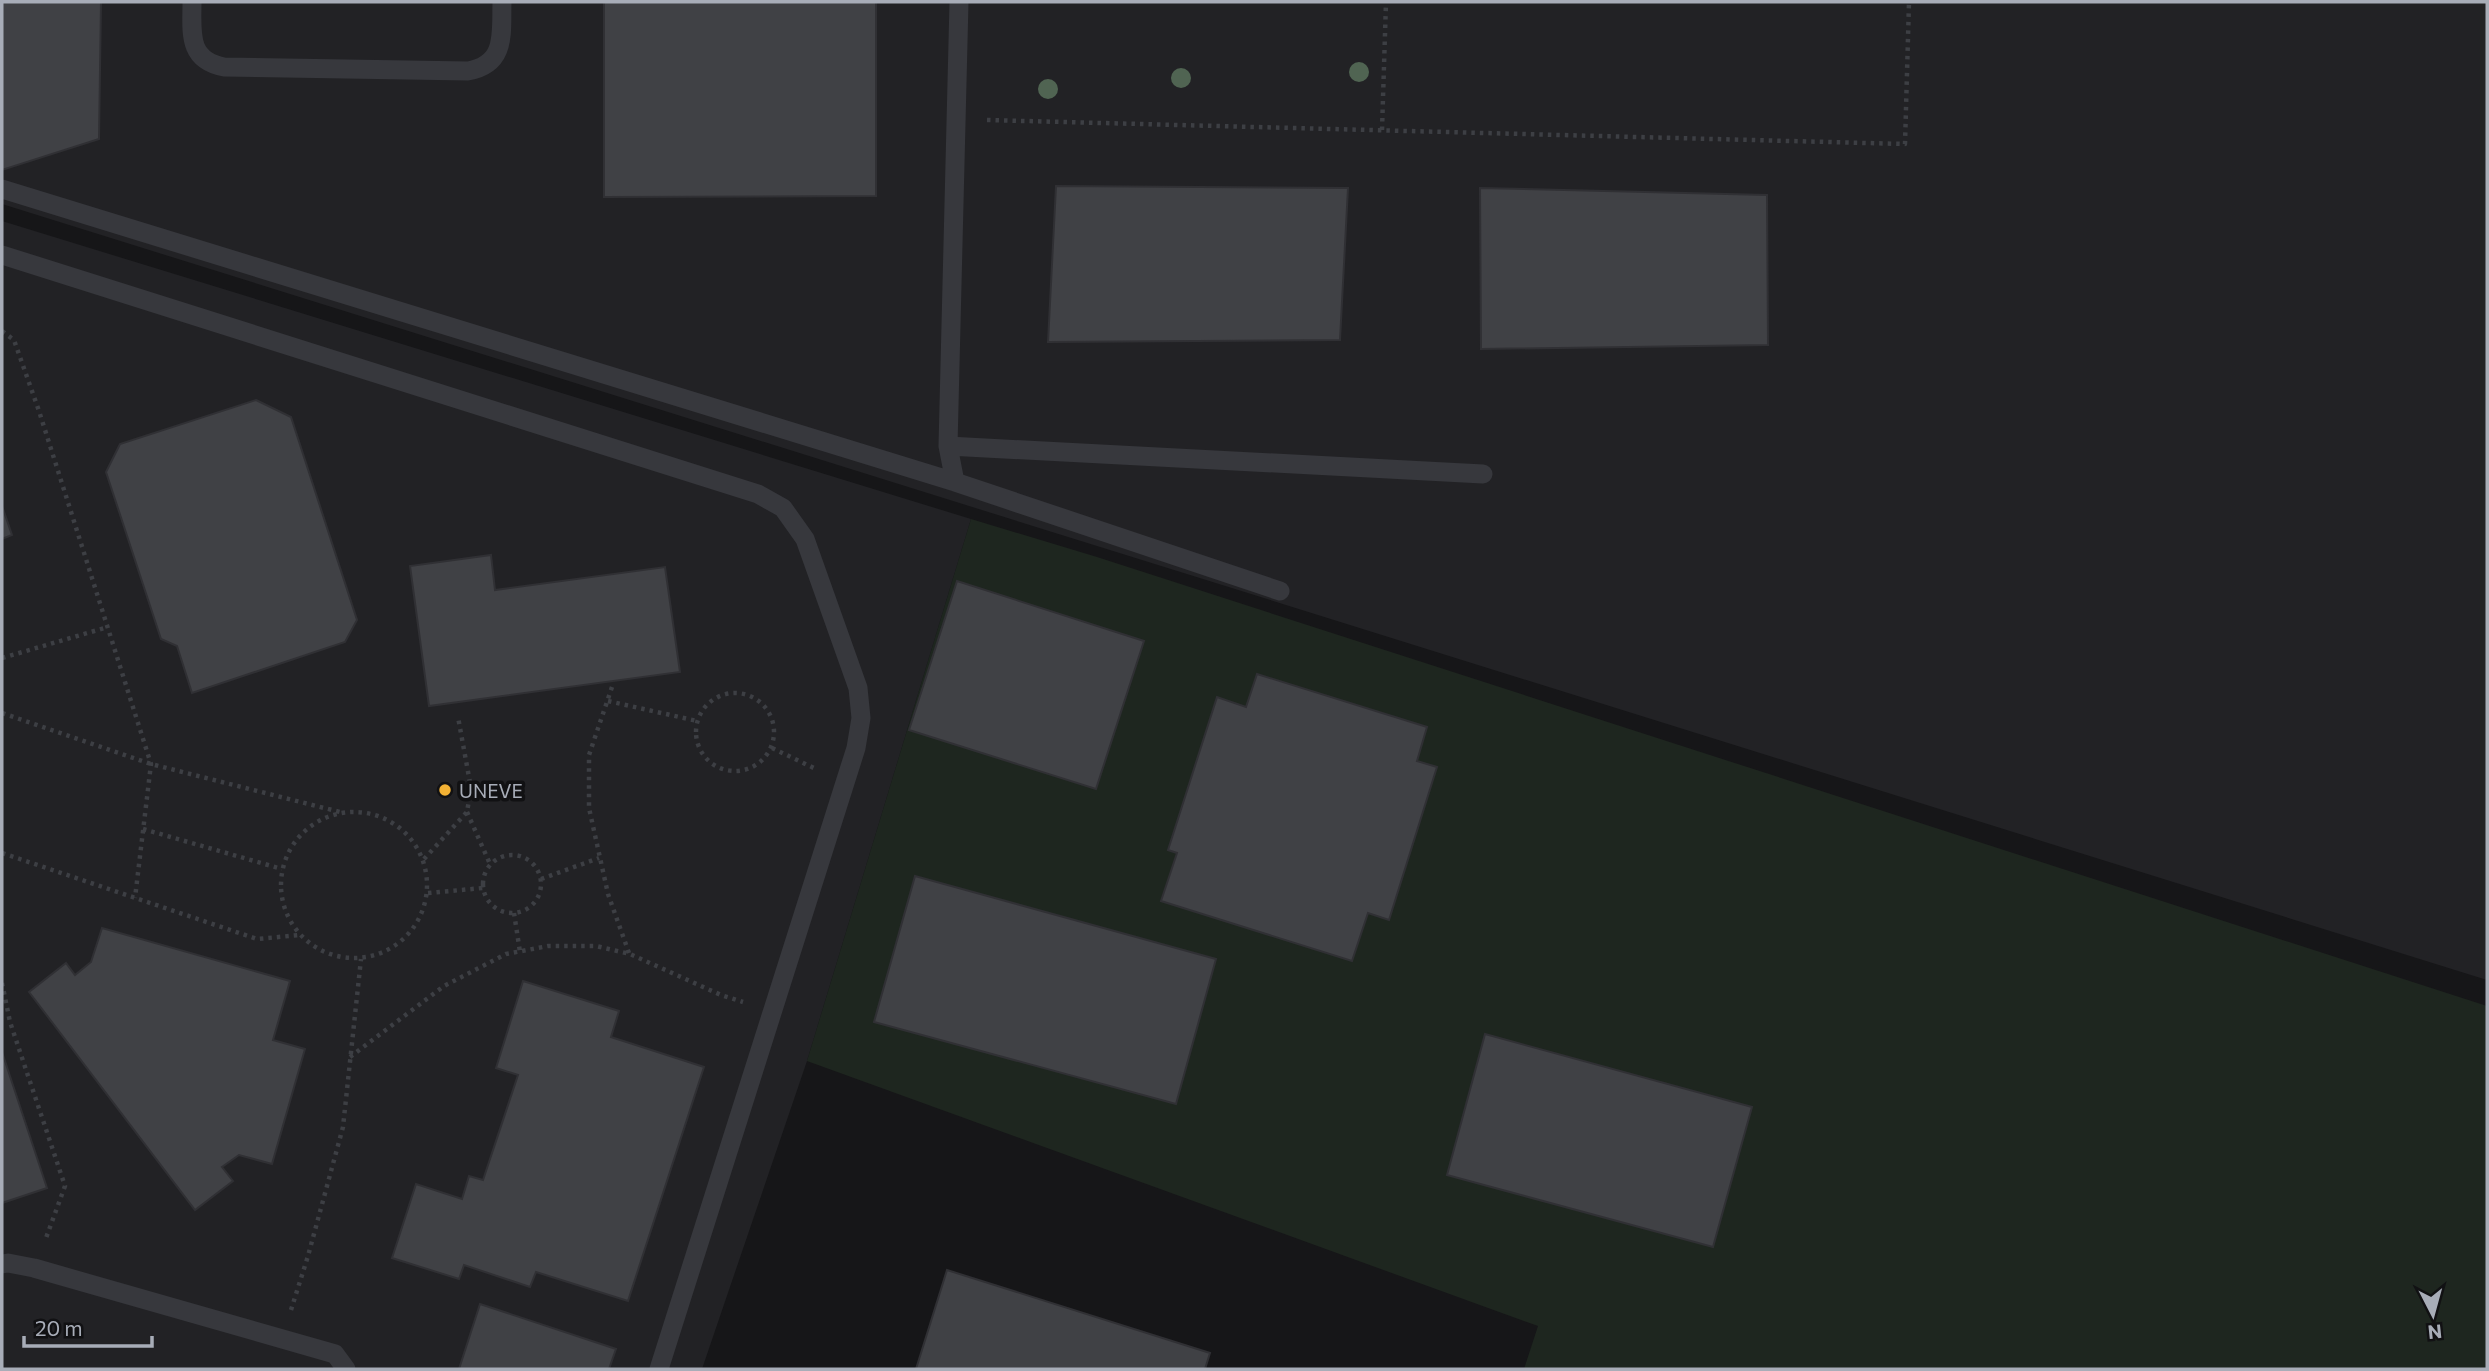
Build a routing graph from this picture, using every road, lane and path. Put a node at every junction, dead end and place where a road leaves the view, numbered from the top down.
1 (192, 2) edge
2 (502, 2) edge
3 (959, 2) edge
4 (1386, 2) edge
5 (1909, 2) edge
6 (955, 119) junction
7 (1382, 130) junction
8 (2, 189) edge
9 (2, 255) edge
10 (2, 331) edge
11 (948, 446) junction
12 (1483, 474) dead end
13 (955, 482) junction
14 (1280, 591) dead end
15 (108, 627) junction
16 (2, 658) edge
17 (612, 687) dead end
18 (608, 701) junction
19 (2, 713) edge
20 (458, 717) dead end
21 (697, 720) junction
22 (772, 748) junction
23 (151, 764) junction
24 (844, 782) junction
25 (342, 812) junction
26 (467, 812) junction
27 (143, 829) junction
28 (2, 853) edge
29 (599, 858) junction
30 (424, 859) junction
31 (490, 864) junction
32 (282, 869) junction
33 (541, 879) junction
34 (482, 888) junction
35 (428, 893) junction
36 (135, 898) junction
37 (514, 913) junction
38 (300, 935) junction
39 (520, 952) junction
40 (630, 954) junction
41 (361, 959) junction
42 (2, 983) edge
43 (773, 1011) junction
44 (350, 1057) junction
45 (2, 1264) edge
46 (34, 1268) junction
47 (282, 1338) junction
48 (346, 1369) edge
49 (659, 1369) edge

1 - 2 lane
3 - 6 lane
4 - 7 path
5 - 7 path
6 - 7 path
6 - 11 lane
8 - 13 lane
9 - 24 lane
10 - 15 path
11 - 12 lane
11 - 13 lane
13 - 14 lane
15 - 16 path
15 - 23 path
17 - 18 path
18 - 21 path
18 - 29 path
19 - 23 path
20 - 26 path
21 - 22 path
21 - 22 path
22 - 24 path
23 - 25 path
23 - 27 path
24 - 43 lane
25 - 30 path
25 - 32 path
26 - 30 path
26 - 31 path
27 - 32 path
27 - 36 path
28 - 36 path
29 - 33 path
29 - 40 path
30 - 35 path
31 - 33 path
31 - 34 path
32 - 38 path
33 - 37 path
34 - 35 path
34 - 37 path
35 - 41 path
36 - 38 path
37 - 39 path
38 - 41 path
39 - 40 path
39 - 44 path
40 - 43 path
41 - 44 path
42 - 46 path
43 - 49 lane
44 - 47 path
45 - 46 lane
46 - 47 lane
47 - 48 lane

